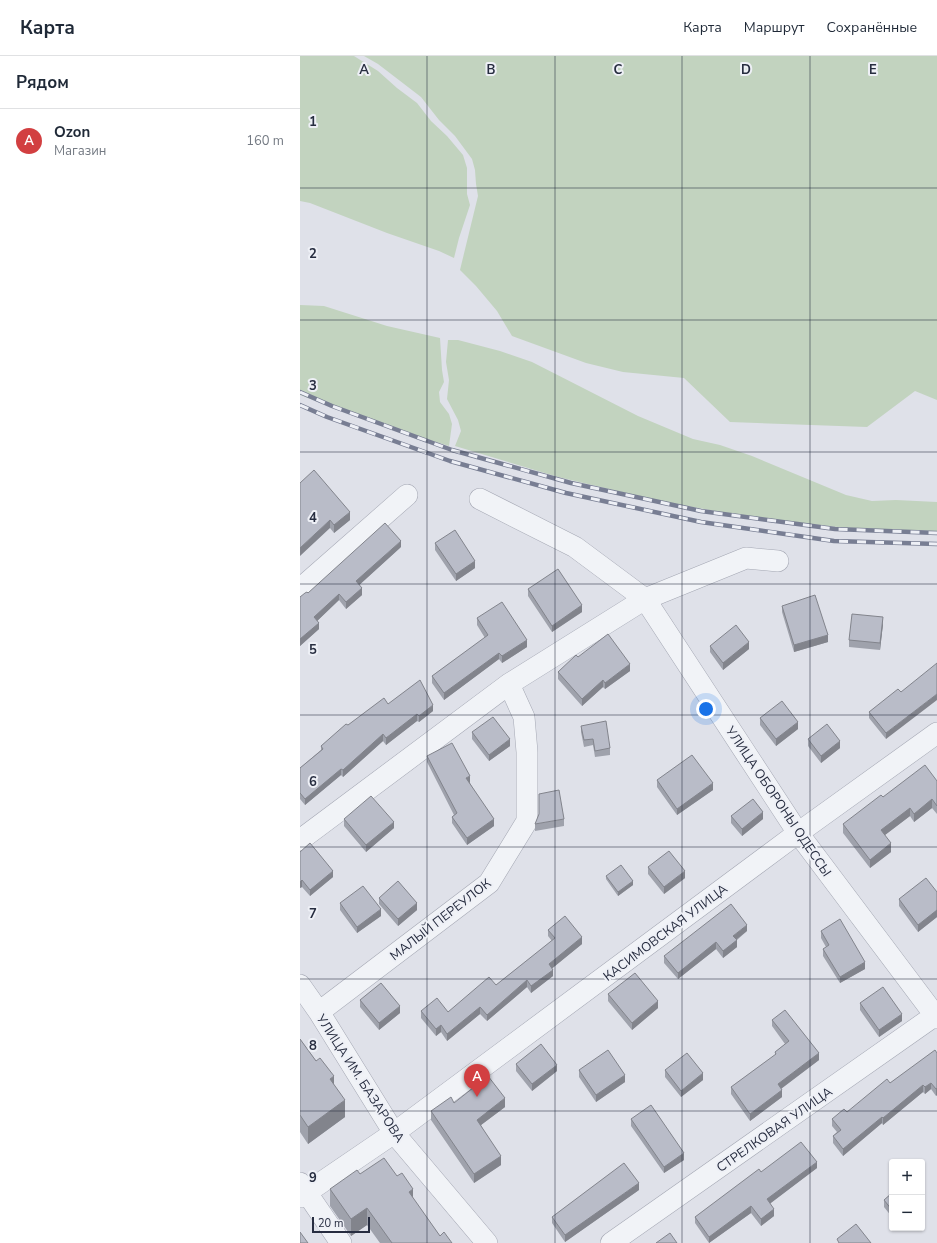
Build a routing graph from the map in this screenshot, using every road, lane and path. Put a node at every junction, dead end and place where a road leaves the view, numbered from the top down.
1 (407, 495) dead end
2 (480, 499) dead end
3 (778, 561) dead end
4 (300, 589) edge
5 (645, 599) junction
6 (509, 684) junction
7 (937, 733) edge
8 (798, 833) junction
9 (300, 840) edge
10 (300, 985) edge
11 (319, 1012) junction
12 (936, 1016) edge
13 (394, 1133) junction
14 (302, 1191) edge
15 (341, 1243) edge
16 (487, 1243) edge
17 (611, 1243) edge

1 - 4 street
2 - 5 street, УЛИЦА ОБОРОНЫ ОДЕССЫ
3 - 5 street
5 - 6 street
5 - 8 street, УЛИЦА ОБОРОНЫ ОДЕССЫ
6 - 9 street
6 - 11 street, МАЛЫЙ ПЕРЕУЛОК
7 - 8 street, КАСИМОВСКАЯ УЛИЦА
8 - 12 street, УЛИЦА ОБОРОНЫ ОДЕССЫ
8 - 13 street, КАСИМОВСКАЯ УЛИЦА
10 - 11 street, УЛИЦА ИМ. БАЗАРОВА
11 - 13 street, УЛИЦА ИМ. БАЗАРОВА
12 - 17 street, СТРЕЛКОВАЯ УЛИЦА
13 - 14 street, КАСИМОВСКАЯ УЛИЦА
13 - 16 street, УЛИЦА ИМ. БАЗАРОВА
14 - 15 street

